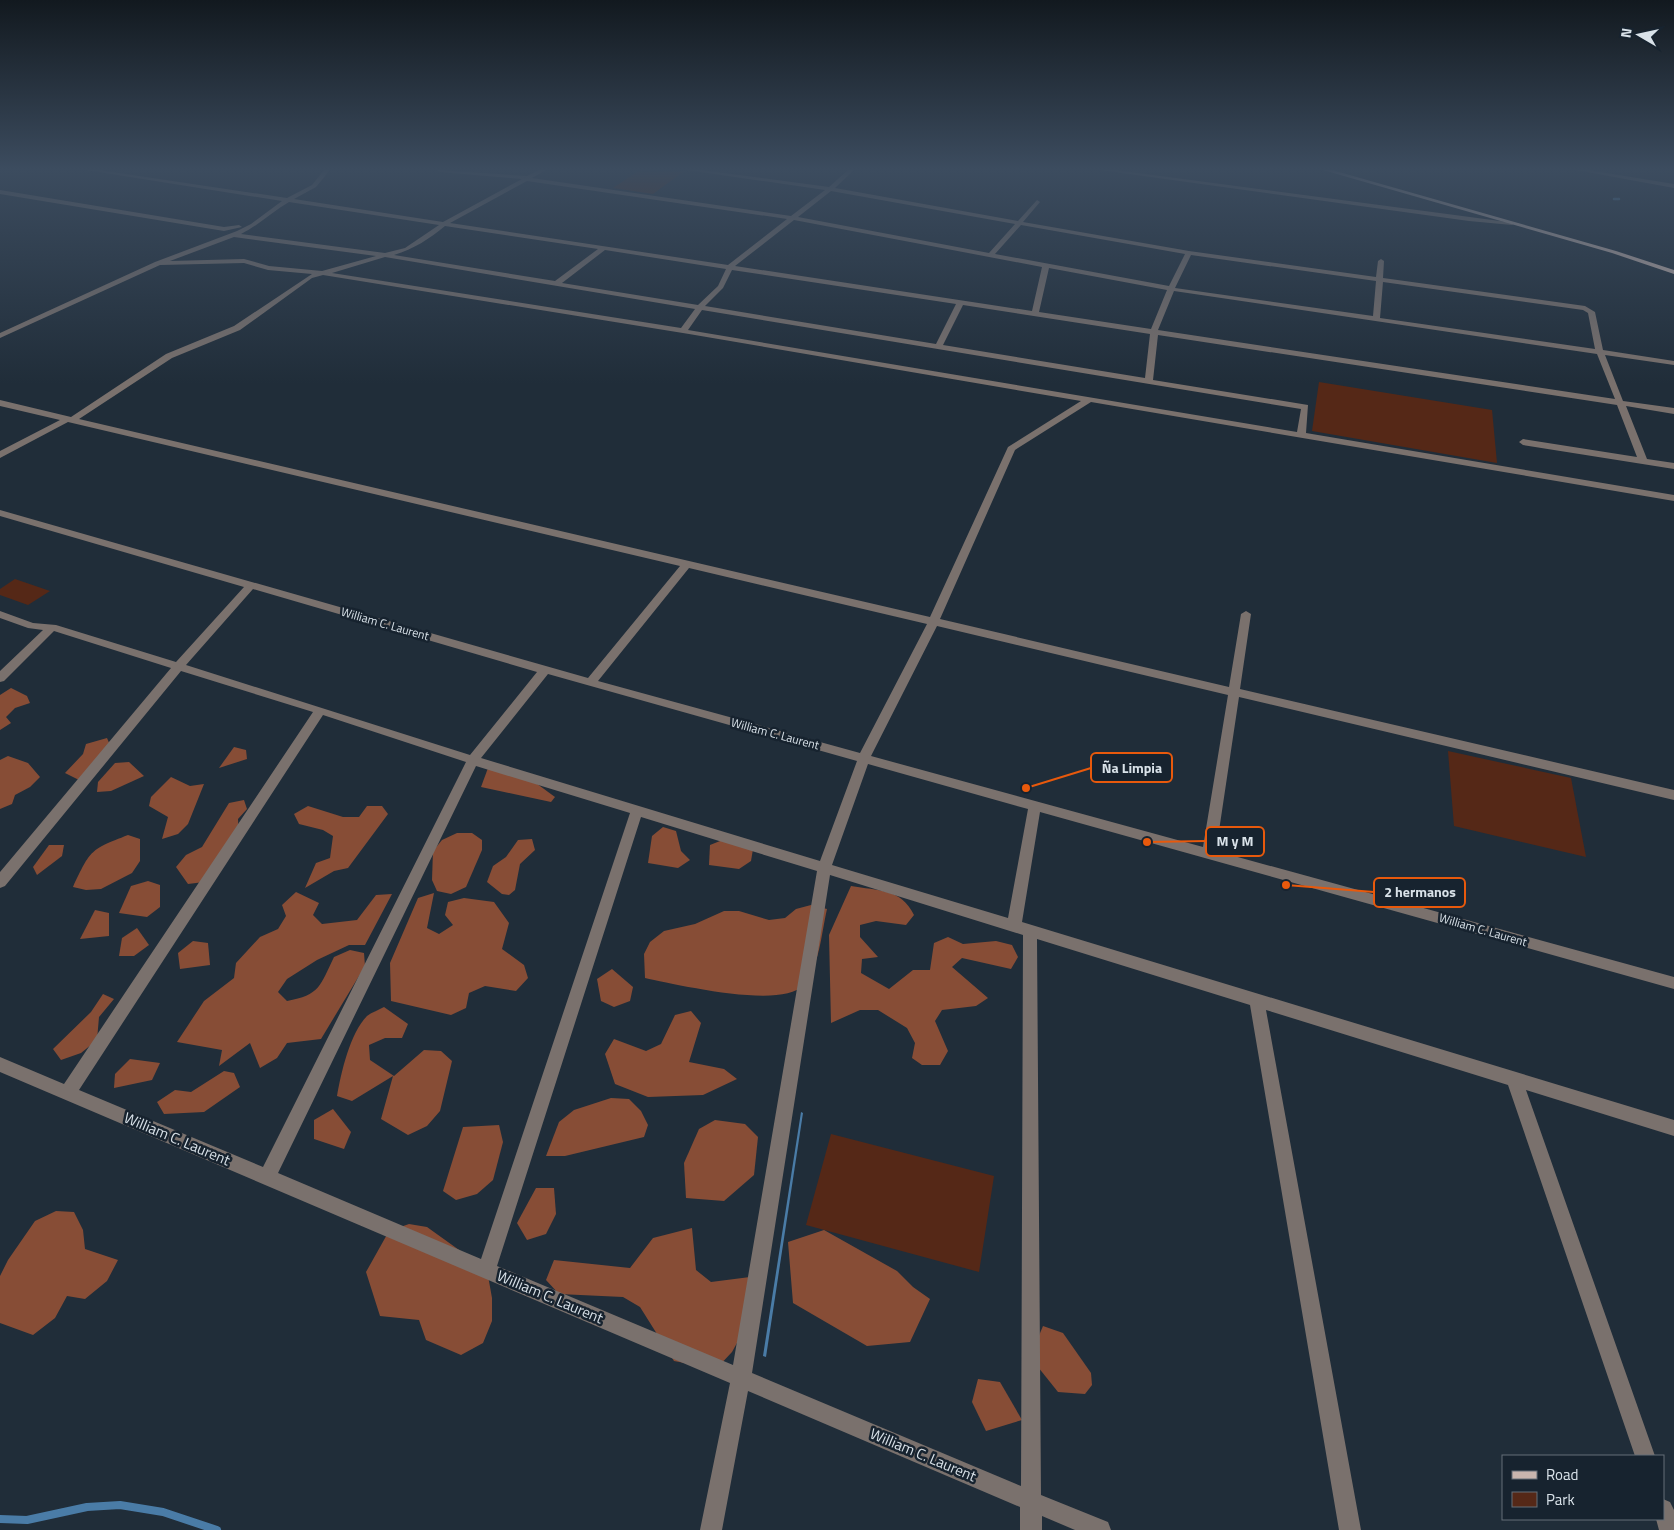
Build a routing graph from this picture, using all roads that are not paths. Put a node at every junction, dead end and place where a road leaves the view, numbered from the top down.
1 (215, 241) edge
2 (295, 241) edge
3 (420, 241) edge
4 (567, 241) edge
5 (762, 241) edge
6 (922, 241) edge
7 (1003, 241) edge
8 (1126, 241) edge
9 (1573, 241) edge
10 (604, 247) junction
11 (1189, 253) junction
12 (992, 254) junction
13 (385, 255) junction
14 (1380, 261) dead end
15 (157, 263) junction
16 (1046, 265) junction
17 (730, 267) junction
18 (1674, 272) edge
19 (320, 273) junction
20 (1379, 280) junction
21 (557, 283) junction
22 (1171, 289) junction
23 (961, 302) junction
24 (701, 306) junction
25 (1035, 313) junction
26 (1376, 320) junction
27 (683, 331) junction
28 (1154, 332) junction
29 (0, 336) edge
30 (938, 347) junction
31 (1600, 352) junction
32 (1674, 363) edge
33 (1149, 381) junction
34 (1090, 399) junction
35 (1619, 402) junction
36 (0, 403) edge
37 (1674, 410) edge
38 (70, 419) junction
39 (1301, 435) junction
40 (1524, 442) dead end
41 (0, 456) edge
42 (1643, 461) junction
43 (1674, 466) edge
44 (1674, 498) edge
45 (0, 512) edge
46 (686, 564) junction
47 (250, 586) junction
48 (0, 614) edge
49 (1246, 614) dead end
50 (933, 623) junction
51 (52, 627) junction
52 (179, 666) junction
53 (545, 670) junction
54 (0, 678) edge
55 (590, 682) junction
56 (1233, 693) junction
57 (320, 710) junction
58 (864, 758) junction
59 (473, 760) junction
60 (1674, 795) edge
61 (1035, 806) junction
62 (637, 810) junction
63 (1209, 854) junction
64 (824, 868) junction
65 (0, 882) edge
66 (1022, 929) junction
67 (1674, 983) edge
68 (1257, 1000) junction
69 (0, 1064) edge
70 (1514, 1079) junction
71 (68, 1092) junction
72 (1674, 1128) edge
73 (267, 1177) junction
74 (487, 1270) junction
75 (741, 1378) junction
76 (1644, 1455) edge
77 (1031, 1501) junction
78 (1664, 1512) edge
79 (711, 1530) edge
80 (1031, 1530) edge
81 (1100, 1530) edge
82 (1350, 1530) edge
83 (1670, 1530) edge

1 - 15 street
2 - 13 street
3 - 13 street
4 - 10 street
5 - 17 street
6 - 12 street
7 - 12 street
8 - 11 street
9 - 18 main road
10 - 17 street
10 - 21 street
11 - 20 street
11 - 22 street
12 - 16 street
13 - 19 street
13 - 21 street
14 - 20 street
15 - 19 street
15 - 29 street
16 - 22 street
16 - 25 street
17 - 23 street
17 - 24 street
19 - 27 street
19 - 38 street
20 - 26 street
20 - 31 street
21 - 24 street
22 - 26 street
22 - 28 street
23 - 25 street
23 - 30 street
24 - 27 street
24 - 30 street
25 - 28 street
26 - 31 street
27 - 34 street
28 - 33 street
28 - 35 street
30 - 33 street
31 - 32 street
31 - 35 street
33 - 39 street
34 - 39 street
34 - 50 street
35 - 37 street
35 - 42 street
36 - 38 street
38 - 41 street
38 - 46 street
39 - 44 street
40 - 42 street
42 - 43 street
45 - 47 street, William C. Laurent
46 - 50 street
46 - 55 street
47 - 52 street
47 - 53 street, William C. Laurent
48 - 51 street
49 - 56 street
50 - 56 street
50 - 58 street
51 - 52 street
51 - 54 street
52 - 57 street
52 - 65 street
53 - 55 street, William C. Laurent
53 - 59 street
55 - 58 street, William C. Laurent
56 - 60 street
56 - 63 street
57 - 59 street
57 - 71 street
58 - 61 street, William C. Laurent
58 - 64 street
59 - 62 street
59 - 73 street
61 - 63 street, William C. Laurent
61 - 66 street
62 - 64 street
62 - 74 street
63 - 67 street, William C. Laurent
64 - 66 street
64 - 75 street
66 - 68 street
66 - 77 street
68 - 70 street
68 - 82 street
69 - 71 street, William C. Laurent
70 - 72 street
70 - 76 street
71 - 73 street, William C. Laurent
73 - 74 street, William C. Laurent
74 - 75 street, William C. Laurent
75 - 77 street, William C. Laurent
75 - 79 street
77 - 80 street
77 - 81 street, William C. Laurent
78 - 83 street

